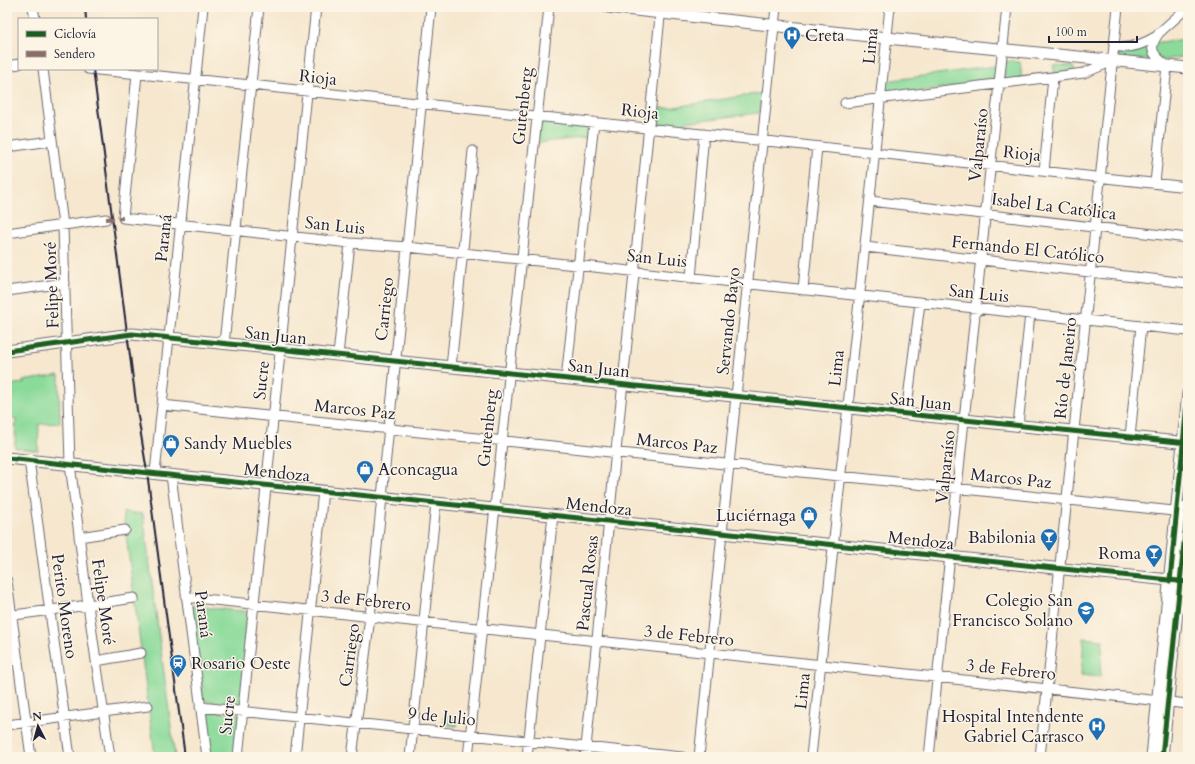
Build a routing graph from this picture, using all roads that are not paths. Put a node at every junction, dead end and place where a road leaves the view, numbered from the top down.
1 (33, 7) edge
2 (203, 7) edge
3 (259, 7) edge
4 (316, 7) edge
5 (431, 7) edge
6 (549, 7) edge
7 (608, 7) edge
8 (776, 7) edge
9 (890, 7) edge
10 (1007, 7) edge
11 (1118, 7) edge
12 (1188, 7) edge
13 (660, 10) edge
14 (35, 18) edge
15 (774, 25) junction
16 (1156, 37) junction
17 (887, 38) junction
18 (1114, 46) junction
19 (1002, 50) junction
20 (1113, 61) junction
21 (18, 64) edge
22 (7, 66) edge
23 (1167, 66) junction
24 (1188, 68) edge
25 (42, 70) edge
26 (98, 70) edge
27 (137, 74) junction
28 (1054, 77) junction
29 (196, 80) junction
30 (998, 84) junction
31 (251, 85) junction
32 (308, 92) junction
33 (881, 99) junction
34 (845, 103) dead end
35 (421, 104) junction
36 (537, 116) junction
37 (594, 122) junction
38 (648, 128) junction
39 (704, 134) junction
40 (51, 141) junction
41 (762, 141) junction
42 (7, 147) edge
43 (817, 147) junction
44 (473, 151) dead end
45 (875, 153) junction
46 (990, 165) junction
47 (1044, 171) junction
48 (1101, 177) junction
49 (1155, 183) junction
50 (1188, 187) edge
51 (870, 201) junction
52 (985, 214) junction
53 (106, 219) dead end
54 (63, 225) junction
55 (181, 225) junction
56 (1096, 227) junction
57 (236, 231) junction
58 (7, 233) edge
59 (292, 237) junction
60 (1188, 238) edge
61 (350, 243) junction
62 (407, 247) junction
63 (864, 247) junction
64 (463, 253) junction
65 (522, 260) junction
66 (980, 260) junction
67 (578, 266) junction
68 (634, 272) junction
69 (1091, 272) junction
70 (691, 278) junction
71 (64, 283) junction
72 (1188, 283) edge
73 (748, 284) junction
74 (804, 290) junction
75 (7, 291) edge
76 (859, 296) junction
77 (920, 302) junction
78 (976, 308) junction
79 (1030, 314) junction
80 (1086, 320) junction
81 (1141, 326) junction
82 (1188, 331) edge
83 (169, 338) junction
84 (67, 343) junction
85 (224, 344) junction
86 (281, 350) junction
87 (7, 351) edge
88 (338, 356) junction
89 (395, 362) junction
90 (451, 367) junction
91 (509, 373) junction
92 (566, 379) junction
93 (622, 385) junction
94 (1188, 393) edge
95 (736, 396) junction
96 (162, 405) junction
97 (848, 408) junction
98 (906, 414) junction
99 (274, 416) junction
100 (964, 420) junction
101 (1018, 425) junction
102 (389, 429) junction
103 (1074, 431) junction
104 (1130, 437) junction
105 (502, 440) junction
106 (1186, 443) edge
107 (616, 452) junction
108 (7, 458) edge
109 (29, 460) junction
110 (70, 464) junction
111 (729, 464) junction
112 (155, 473) junction
113 (171, 475) junction
114 (840, 476) junction
115 (267, 485) junction
116 (957, 488) junction
117 (323, 491) junction
118 (382, 497) junction
119 (1067, 500) junction
120 (436, 503) junction
121 (495, 509) junction
122 (1185, 511) edge
123 (553, 515) junction
124 (609, 521) junction
125 (125, 530) dead end
126 (722, 533) junction
127 (79, 537) junction
128 (833, 545) junction
129 (950, 557) junction
130 (1060, 569) junction
131 (7, 581) edge
132 (1179, 581) edge
133 (186, 597) junction
134 (134, 598) dead end
135 (254, 604) junction
136 (88, 605) junction
137 (50, 610) junction
138 (311, 610) junction
139 (9, 615) edge
140 (370, 617) junction
141 (424, 622) junction
142 (482, 629) junction
143 (540, 635) junction
144 (597, 641) junction
145 (141, 653) dead end
146 (709, 653) junction
147 (96, 660) junction
148 (820, 665) junction
149 (937, 677) junction
150 (1048, 689) junction
151 (1162, 702) junction
152 (1188, 704) edge
153 (148, 706) dead end
154 (200, 707) junction
155 (103, 712) junction
156 (243, 712) junction
157 (64, 717) junction
158 (299, 718) junction
159 (26, 723) junction
160 (356, 723) junction
161 (7, 726) edge
162 (413, 729) junction
163 (471, 735) junction
164 (529, 741) junction
165 (586, 747) junction
166 (31, 757) edge
167 (70, 757) edge
168 (110, 757) edge
169 (207, 757) edge
170 (238, 757) edge
171 (295, 757) edge
172 (352, 757) edge
173 (410, 757) edge
174 (468, 757) edge
175 (527, 757) edge
176 (585, 757) edge
177 (682, 757) edge
178 (699, 757) edge
179 (811, 757) edge
180 (929, 757) edge
181 (1040, 757) edge
182 (1152, 757) edge
183 (1162, 757) edge

1 - 14 street
2 - 29 street, Paraná
3 - 31 street
4 - 32 street, Sucre
5 - 35 street, Carriego
6 - 36 street, Gutenberg
7 - 13 main road
8 - 15 street, Servando Bayo
9 - 17 street, Lima
10 - 19 street, Valparaíso
11 - 18 street, Río de Janeiro
12 - 16 street
13 - 15 main road
13 - 38 street, Pascual Rosas
15 - 17 main road
15 - 41 street, Servando Bayo
16 - 18 street
16 - 23 street
17 - 19 main road
17 - 33 street, Lima
18 - 20 street, Río de Janeiro
19 - 20 main road
19 - 30 street, Valparaíso
20 - 23 main road
20 - 28 street
20 - 48 street, Río de Janeiro
21 - 22 street
23 - 24 main road
23 - 49 street
25 - 40 street, Felipe Moré
26 - 27 street, Rioja
27 - 29 street, Rioja
27 - 55 street, San Luis
28 - 30 street
28 - 47 street
29 - 31 street, Rioja
29 - 55 street, Paraná
30 - 33 street
30 - 46 street, Valparaíso
31 - 32 street, Rioja
31 - 57 street
32 - 35 street, Rioja
32 - 59 street, Sucre
33 - 34 street
33 - 45 street, Lima
35 - 36 street, Rioja
35 - 62 street, Carriego
36 - 37 street, Rioja
36 - 65 street, Gutenberg
37 - 38 street, Rioja
37 - 67 street
38 - 39 street, Rioja
38 - 68 street, Pascual Rosas
39 - 41 street, Rioja
39 - 70 street
40 - 42 street
40 - 54 street, Felipe Moré
41 - 43 street, Rioja
41 - 73 street, Servando Bayo
43 - 45 street, Rioja
43 - 74 street
44 - 64 street
45 - 46 street, Rioja
45 - 51 street, Lima
46 - 47 street, Rioja
46 - 52 street, Valparaíso
47 - 48 street, Rioja
48 - 49 street, Rioja
48 - 56 street, Río de Janeiro
49 - 50 street, Rioja
51 - 52 street, Isabel La Católica
51 - 63 street, Lima
52 - 56 street, Isabel La Católica
52 - 66 street, Valparaíso
53 - 54 street
54 - 58 street
54 - 71 street, Felipe Moré
55 - 57 street, San Luis
55 - 83 street, Paraná
56 - 60 street, Isabel La Católica
56 - 69 street, Río de Janeiro
57 - 59 street, San Luis
57 - 85 street
59 - 61 street, San Luis
59 - 86 street, Sucre
61 - 62 street, San Luis
61 - 88 street
62 - 64 street, San Luis
62 - 89 street, Carriego
63 - 66 street, Fernando El Católico
63 - 76 street, Lima
64 - 65 street, San Luis
64 - 90 street
65 - 67 street, San Luis
65 - 91 street, Gutenberg
66 - 69 street, Fernando El Católico
66 - 78 street, Valparaíso
67 - 68 street, San Luis
67 - 92 street
68 - 70 street, San Luis
68 - 93 street, Pascual Rosas
69 - 72 street, Fernando El Católico
69 - 80 street, Río de Janeiro
70 - 73 street, San Luis
71 - 75 street
71 - 84 street, Felipe Moré
73 - 74 street, San Luis
73 - 95 street, Servando Bayo
74 - 76 street, San Luis
76 - 77 street, San Luis
76 - 97 street, Lima
77 - 78 street, San Luis
77 - 98 street
78 - 79 street, San Luis
78 - 100 street, Valparaíso
79 - 80 street, San Luis
79 - 101 street
80 - 81 street, San Luis
80 - 103 street, Río de Janeiro
81 - 82 street, San Luis
81 - 104 street
83 - 84 main road, San Juan
83 - 85 main road, San Juan
83 - 96 street, Paraná
84 - 87 main road, San Juan
84 - 110 street, Felipe Moré
85 - 86 main road, San Juan
86 - 88 main road, San Juan
86 - 99 street, Sucre
88 - 89 main road, San Juan
89 - 90 main road, San Juan
89 - 102 street, Carriego
90 - 91 main road, San Juan
91 - 92 main road, San Juan
91 - 105 street, Gutenberg
92 - 93 main road, San Juan
93 - 95 main road, San Juan
93 - 107 street, Pascual Rosas
94 - 106 main road
95 - 97 main road, San Juan
95 - 111 street, Servando Bayo
96 - 99 street, Marcos Paz
96 - 112 street, Paraná
97 - 98 main road, San Juan
97 - 114 street, Lima
98 - 100 main road, San Juan
99 - 102 street, Marcos Paz
99 - 115 street, Sucre
100 - 101 main road, San Juan
100 - 116 street, Valparaíso
101 - 103 main road, San Juan
102 - 105 street, Marcos Paz
102 - 118 street, Carriego
103 - 104 main road, San Juan
103 - 119 street, Río de Janeiro
104 - 106 main road, San Juan
105 - 107 street, Marcos Paz
105 - 121 street, Gutenberg
106 - 122 main road
107 - 111 street, Marcos Paz
107 - 124 street, Pascual Rosas
108 - 109 main road, Mendoza
109 - 110 main road, Mendoza
109 - 137 street, Perito Moreno
110 - 112 main road, Mendoza
110 - 127 street, Felipe Moré
111 - 114 street, Marcos Paz
111 - 126 street, Servando Bayo
112 - 113 main road, Mendoza
113 - 115 main road, Mendoza
113 - 133 street, Paraná
114 - 116 street, Marcos Paz
114 - 128 street, Lima
115 - 117 main road, Mendoza
115 - 135 street, Sucre
116 - 119 street, Marcos Paz
116 - 129 street, Valparaíso
117 - 118 main road, Mendoza
117 - 138 street
118 - 120 main road, Mendoza
118 - 140 street, Carriego
119 - 122 street, Marcos Paz
119 - 130 street, Río de Janeiro
120 - 121 main road, Mendoza
120 - 141 street
121 - 123 main road, Mendoza
121 - 142 street, Gutenberg
122 - 132 main road
123 - 124 main road, Mendoza
123 - 143 street
124 - 126 main road, Mendoza
124 - 144 street, Pascual Rosas
125 - 127 street
126 - 128 main road, Mendoza
126 - 146 street, Servando Bayo
127 - 136 street, Felipe Moré
128 - 129 main road, Mendoza
128 - 148 street, Lima
129 - 130 main road, Mendoza
129 - 149 street, Valparaíso
130 - 132 main road, Mendoza
130 - 150 street, Río de Janeiro
131 - 139 street
132 - 151 main road
133 - 135 street, 3 de Febrero
133 - 154 street, Paraná
134 - 136 street
135 - 138 street, 3 de Febrero
135 - 156 street, Sucre
136 - 137 street
136 - 147 street, Felipe Moré
137 - 139 street
137 - 157 street, Perito Moreno
138 - 140 street, 3 de Febrero
138 - 158 street
139 - 159 street
140 - 141 street, 3 de Febrero
140 - 160 street, Carriego
141 - 142 street, 3 de Febrero
141 - 162 street
142 - 143 street, 3 de Febrero
142 - 163 street, Gutenberg
143 - 144 street, 3 de Febrero
143 - 164 street
144 - 146 street, 3 de Febrero
144 - 165 street, Pascual Rosas
145 - 147 street
146 - 148 street, 3 de Febrero
146 - 178 street, Servando Bayo
147 - 155 street, Felipe Moré
148 - 149 street, 3 de Febrero
148 - 179 street, Lima
149 - 150 street, 3 de Febrero
149 - 180 street, Valparaíso
150 - 151 street, 3 de Febrero
150 - 181 street, Río de Janeiro
151 - 152 street, 3 de Febrero
151 - 182 main road
151 - 183 main road
153 - 155 street
154 - 156 street, 9 de Julio
154 - 169 street, Paraná
155 - 157 street
155 - 168 street, Felipe Moré
156 - 158 street, 9 de Julio
156 - 170 street, Sucre
157 - 159 street
157 - 167 street, Perito Moreno
158 - 160 street, 9 de Julio
158 - 171 street
159 - 161 street
159 - 166 street
160 - 162 street, 9 de Julio
160 - 172 street, Carriego
162 - 163 street, 9 de Julio
162 - 173 street
163 - 164 street, 9 de Julio
163 - 174 street, Gutenberg
164 - 165 street, 9 de Julio
164 - 175 street
165 - 176 street, Pascual Rosas
165 - 177 street, 9 de Julio

